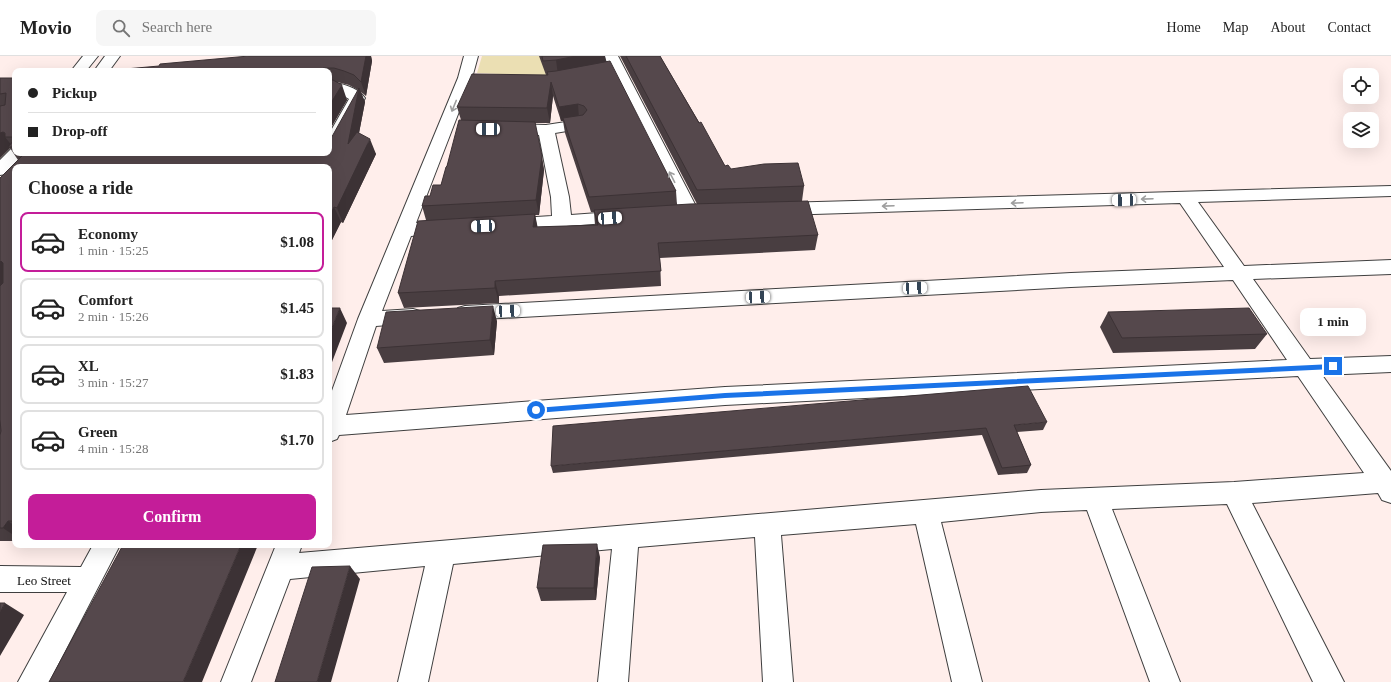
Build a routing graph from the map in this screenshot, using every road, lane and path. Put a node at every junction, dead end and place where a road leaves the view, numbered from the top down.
1 (91, 56) edge
2 (113, 56) edge
3 (471, 56) edge
4 (610, 65) edge
5 (81, 68) edge
6 (103, 68) edge
7 (332, 88) edge
8 (579, 125) edge
9 (492, 129) edge
10 (546, 130) junction
11 (332, 144) edge
12 (14, 156) edge
13 (0, 170) edge
14 (1391, 191) edge
15 (1186, 198) junction
16 (761, 210) edge
17 (690, 212) edge
18 (642, 216) edge
19 (562, 221) junction
20 (490, 225) edge
21 (459, 227) edge
22 (403, 230) junction
23 (1391, 267) edge
24 (1238, 273) junction
25 (368, 319) junction
26 (1391, 364) edge
27 (1304, 367) junction
28 (332, 423) edge
29 (332, 429) edge
30 (1389, 486) edge
31 (1234, 493) junction
32 (1095, 498) junction
33 (926, 512) junction
34 (767, 526) junction
35 (626, 536) junction
36 (105, 548) edge
37 (442, 552) junction
38 (285, 556) edge
39 (0, 579) edge
40 (88, 580) junction
41 (33, 682) edge
42 (236, 682) edge
43 (413, 682) edge
44 (613, 682) edge
45 (778, 682) edge
46 (968, 682) edge
47 (1165, 682) edge
48 (1329, 682) edge

1 - 5 street
2 - 6 street
3 -> 22 street
17 -> 4 street
7 - 11 street
8 - 10 street
9 - 10 street
10 - 19 street
12 - 13 street
14 - 15 street
15 -> 16 street
15 - 24 street
18 - 19 street
19 - 20 street
21 - 22 street
22 - 25 street
23 - 24 street
24 - 25 street
24 - 27 street
25 - 28 street
26 - 27 street
27 - 29 street
27 - 30 street
30 - 31 street
31 - 32 street
31 - 48 street
32 - 33 street
32 - 47 street
33 - 34 street
33 - 46 street
34 - 35 street
34 - 45 street
35 - 37 street
35 - 44 street
36 - 40 street
37 - 38 street
37 - 43 street
38 - 42 street
39 - 40 street, Leo Street
40 - 41 street

